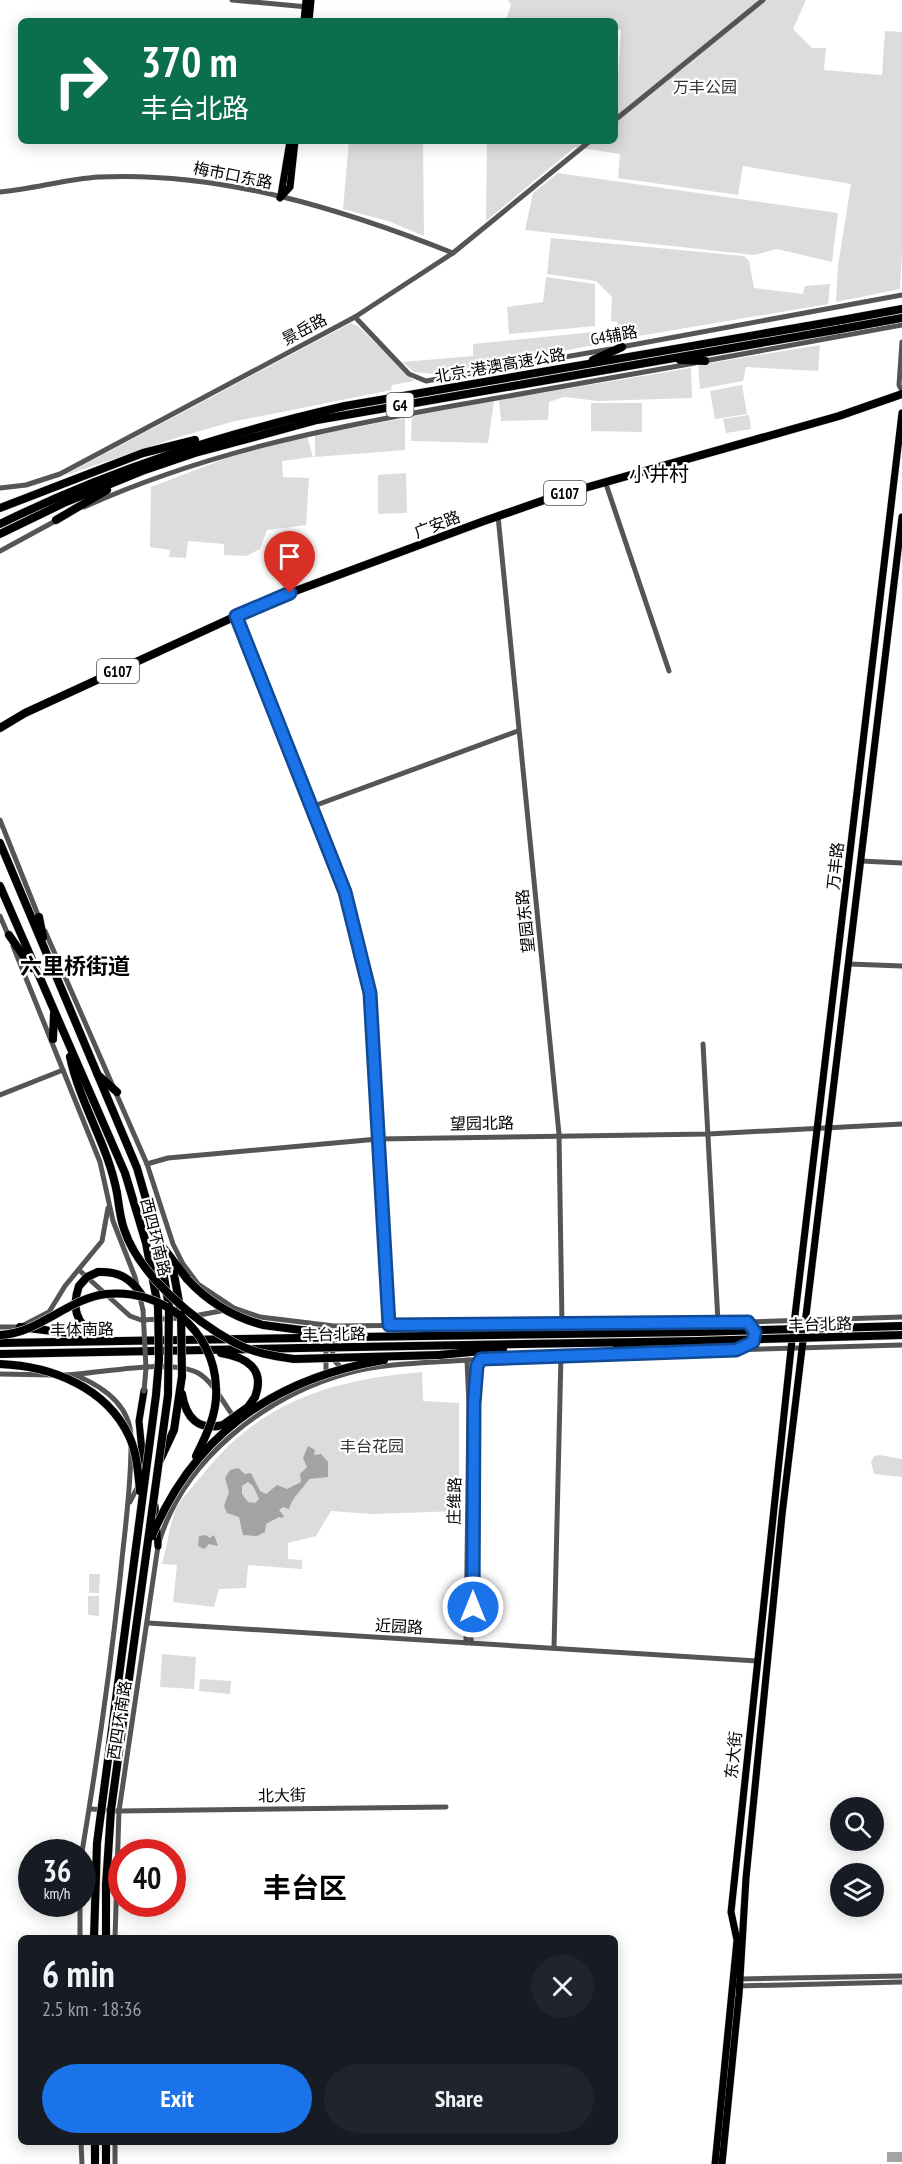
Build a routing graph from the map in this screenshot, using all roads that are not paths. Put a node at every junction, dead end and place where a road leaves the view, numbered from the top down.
1 (232, 0) edge
2 (762, 0) edge
3 (308, 4) edge
4 (618, 118) edge
5 (290, 144) edge
6 (295, 144) edge
7 (586, 144) edge
8 (0, 192) edge
9 (280, 198) junction
10 (453, 253) junction
11 (902, 295) edge
12 (890, 297) junction
13 (902, 309) edge
14 (355, 317) junction
15 (902, 318) edge
16 (899, 325) edge
17 (902, 342) edge
18 (622, 347) junction
19 (663, 359) junction
20 (705, 361) junction
21 (580, 365) junction
22 (902, 393) edge
23 (902, 417) edge
24 (267, 424) junction
25 (142, 471) junction
26 (605, 481) junction
27 (0, 488) edge
28 (0, 508) edge
29 (498, 516) junction
30 (902, 517) edge
31 (57, 520) junction
32 (0, 524) edge
33 (0, 534) edge
34 (0, 551) edge
35 (881, 594) junction
36 (236, 616) junction
37 (888, 638) junction
38 (669, 670) dead end
39 (871, 671) junction
40 (879, 717) junction
41 (0, 728) edge
42 (518, 731) junction
43 (311, 807) junction
44 (0, 820) edge
45 (0, 843) edge
46 (861, 861) junction
47 (902, 863) edge
48 (0, 886) edge
49 (0, 916) edge
50 (39, 917) junction
51 (9, 936) junction
52 (47, 956) junction
53 (849, 964) junction
54 (902, 966) edge
55 (41, 981) junction
56 (54, 1009) junction
57 (53, 1040) junction
58 (67, 1041) junction
59 (703, 1044) dead end
60 (63, 1070) junction
61 (96, 1072) junction
62 (117, 1092) junction
63 (0, 1095) edge
64 (902, 1124) edge
65 (819, 1128) junction
66 (829, 1128) junction
67 (559, 1134) junction
68 (708, 1134) junction
69 (378, 1139) junction
70 (147, 1164) junction
71 (108, 1204) junction
72 (158, 1241) junction
73 (171, 1258) junction
74 (80, 1270) junction
75 (141, 1295) junction
76 (234, 1308) junction
77 (902, 1317) edge
78 (806, 1320) junction
79 (794, 1321) junction
80 (718, 1322) junction
81 (748, 1322) junction
82 (545, 1324) junction
83 (562, 1324) junction
84 (585, 1324) junction
85 (325, 1325) junction
86 (389, 1325) junction
87 (334, 1326) junction
88 (902, 1326) edge
89 (0, 1327) edge
90 (20, 1327) junction
91 (602, 1332) junction
92 (301, 1334) junction
93 (509, 1334) junction
94 (0, 1335) edge
95 (902, 1335) edge
96 (99, 1336) junction
97 (164, 1341) joint
98 (135, 1342) junction
99 (0, 1343) edge
100 (586, 1344) junction
101 (522, 1345) junction
102 (902, 1345) edge
103 (801, 1348) junction
104 (790, 1349) junction
105 (163, 1350) joint
106 (198, 1350) junction
107 (736, 1350) junction
108 (665, 1352) junction
109 (0, 1353) edge
110 (439, 1355) junction
111 (561, 1355) junction
112 (481, 1359) junction
113 (467, 1360) junction
114 (0, 1364) edge
115 (350, 1372) junction
116 (0, 1374) edge
117 (75, 1375) junction
118 (326, 1380) junction
119 (181, 1389) junction
120 (144, 1391) joint
121 (242, 1429) junction
122 (160, 1460) joint
123 (192, 1463) junction
124 (144, 1474) junction
125 (154, 1499) junction
126 (141, 1501) junction
127 (128, 1506) junction
128 (148, 1545) junction
129 (159, 1546) junction
130 (148, 1623) junction
131 (468, 1643) junction
132 (554, 1648) junction
133 (757, 1661) junction
134 (446, 1807) dead end
135 (91, 1809) junction
136 (100, 1810) junction
137 (115, 1811) junction
138 (85, 1839) edge
139 (97, 1843) junction
140 (107, 1854) junction
141 (96, 1864) edge
142 (106, 1885) joint
143 (745, 1912) junction
144 (732, 1914) junction
145 (80, 1917) edge
146 (94, 1917) edge
147 (80, 1935) edge
148 (94, 1935) edge
149 (106, 1935) edge
150 (115, 1935) edge
151 (840, 1976) junction
152 (902, 1976) edge
153 (902, 1982) edge
154 (737, 1983) junction
155 (854, 1983) junction
156 (81, 2145) edge
157 (95, 2145) edge
158 (106, 2145) edge
159 (115, 2145) edge
160 (95, 2153) joint
161 (82, 2164) edge
162 (95, 2164) edge
163 (106, 2164) edge
164 (115, 2164) edge
165 (715, 2164) edge
166 (722, 2164) edge

1 - 3 street
2 - 4 street
5 - 9 main road
6 - 9 main road
7 - 10 street, 景岳路
8 - 9 street, 梅市口东路
9 - 10 street, 梅市口东路
10 - 14 street, 景岳路
11 - 12 street, G4辅路
12 - 16 street
12 - 18 street, G4辅路
13 - 21 highway, 北京-港澳高速公路 / G4, bridge
14 - 18 street, G4辅路
14 - 27 street, 景岳路
15 - 19 highway, 北京-港澳高速公路 / G4, bridge
16 - 20 street
17 - 22 street
18 - 21 highway
19 - 20 highway
19 - 25 highway, 北京-港澳高速公路 / G4
20 - 31 street
21 - 24 highway, 北京-港澳高速公路 / G4
22 - 26 highway, 广安路 / G107
23 - 35 main road, 万丰路
24 - 28 highway
24 - 32 highway, 北京-港澳高速公路 / G4
25 - 31 highway
25 - 33 highway, 北京-港澳高速公路 / G4
26 - 29 highway, 广安路 / G107
26 - 38 street
29 - 36 highway, 广安路 / G107
29 - 42 street, 望园东路
30 - 37 main road, 万丰路
31 - 34 street
35 - 37 main road
35 - 39 main road, 万丰路
36 - 41 highway, 广安路 / G107
36 - 43 street
37 - 40 main road, 万丰路
39 - 40 main road
39 - 65 main road, 万丰路
40 - 46 main road, 万丰路
42 - 43 street
42 - 67 street, 望园东路
43 - 69 street
44 - 50 street, 西四环南路
45 - 52 highway, 西四环南路
46 - 47 street
46 - 53 main road, 万丰路
48 - 55 highway, 西四环南路
49 - 51 street, 西四环南路
50 - 52 highway
50 - 62 street, 西四环南路
51 - 55 highway
51 - 57 street, 西四环南路
52 - 61 highway, 西四环南路
53 - 54 street
53 - 66 main road, 万丰路
55 - 56 highway, 西四环南路
56 - 57 highway
56 - 58 highway, 西四环南路
57 - 60 street, 西四环南路
58 - 110 highway, bridge
58 - 126 highway, 西四环南路, bridge
59 - 68 street
60 - 63 street
60 - 71 street, 西四环南路
61 - 62 highway
61 - 72 highway, 西四环南路
62 - 70 street, 西四环南路
64 - 66 street, 望园北路
65 - 66 street, 望园北路
65 - 68 street, 望园北路
65 - 79 main road, 万丰路
66 - 78 main road, 万丰路
67 - 68 street, 望园北路
67 - 69 street, 望园北路
67 - 83 street, 望园东路
68 - 80 street
69 - 70 street, 望园北路
69 - 86 street
70 - 76 street, 西四环南路
71 - 74 street
71 - 75 street, 西四环南路
72 - 73 highway
72 - 128 highway, 西四环南路, bridge
73 - 92 highway, bridge
73 - 119 highway, bridge
74 - 76 street
74 - 90 street
75 - 96 highway, bridge
75 - 120 street, 西四环南路, bridge
76 - 85 street, 丰台北路
77 - 78 street, 丰台北路
78 - 79 street, 丰台北路
78 - 103 main road, 东大街
79 - 81 street, 丰台北路
79 - 104 main road, 万丰路
80 - 81 street, 丰台北路
80 - 84 street, 丰台北路
81 - 107 street
82 - 83 street, 丰台北路
82 - 86 street, 丰台北路
82 - 93 highway
83 - 84 street, 丰台北路
84 - 91 highway
85 - 87 street, 丰台北路
85 - 118 street
86 - 87 street, 丰台北路
87 - 115 street
88 - 91 highway, 丰台北路, bridge
89 - 90 street
90 - 96 highway
91 - 93 highway, 丰台北路
92 - 93 highway, 丰台北路, bridge
92 - 97 highway, 丰台北路
94 - 123 highway, bridge
95 - 100 highway, 丰台北路, bridge
96 - 98 highway
97 - 98 highway, 丰体南路
98 - 99 highway, 丰体南路
100 - 101 highway, 丰台北路
100 - 108 highway
101 - 106 highway, 丰台北路, bridge
101 - 110 highway
102 - 103 street, 丰台北路
103 - 104 street, 丰台北路
103 - 143 main road, 东大街
104 - 107 street, 丰台北路
104 - 133 main road, 东大街
105 - 106 highway, 丰台北路
105 - 109 highway, 丰体南路
106 - 119 highway, bridge
107 - 108 street, 丰台北路
108 - 111 street, 丰台北路
110 - 123 highway, bridge
111 - 112 street, 丰台北路
111 - 132 street
112 - 113 street, 丰台北路
112 - 131 street, 庄维路
113 - 115 street, 丰台北路
113 - 131 street, 庄维路
114 - 126 highway, bridge
115 - 118 street, 丰台北路
116 - 117 street
117 - 121 street
117 - 127 street
118 - 121 street, 丰台北路
119 - 122 highway
120 - 124 main road, 西四环南路
121 - 129 street, 西四环南路
122 - 125 main road, 西四环南路
123 - 128 highway, bridge
124 - 127 street, 西四环南路
124 - 136 main road, 西四环南路
125 - 129 main road
125 - 137 main road, 西四环南路
126 - 139 highway, 西四环南路, bridge
127 - 135 street, 西四环南路
128 - 140 highway, 西四环南路, bridge
129 - 130 street, 西四环南路
130 - 131 street, 近园路
130 - 137 street, 西四环南路
131 - 132 street, 近园路
132 - 133 street, 近园路
133 - 144 main road, 东大街
134 - 137 street, 北大街
135 - 136 street, 北大街
135 - 138 street, 西四环南路
136 - 137 street, 北大街
136 - 139 main road, 西四环南路
137 - 140 main road, 西四环南路
137 - 150 street, 西四环南路
139 - 141 main road, 西四环南路
140 - 142 main road, 西四环南路
142 - 149 highway, 西四环南路, bridge
143 - 144 main road
143 - 154 main road, 东大街
144 - 154 main road, 东大街
145 - 147 street
146 - 148 main road, 西四环南路
151 - 152 street
151 - 154 street
151 - 155 street
153 - 155 street
154 - 155 street
154 - 165 main road, 东大街
154 - 166 main road, 东大街
156 - 161 street
157 - 160 main road
158 - 163 main road
159 - 164 street
160 - 162 highway

